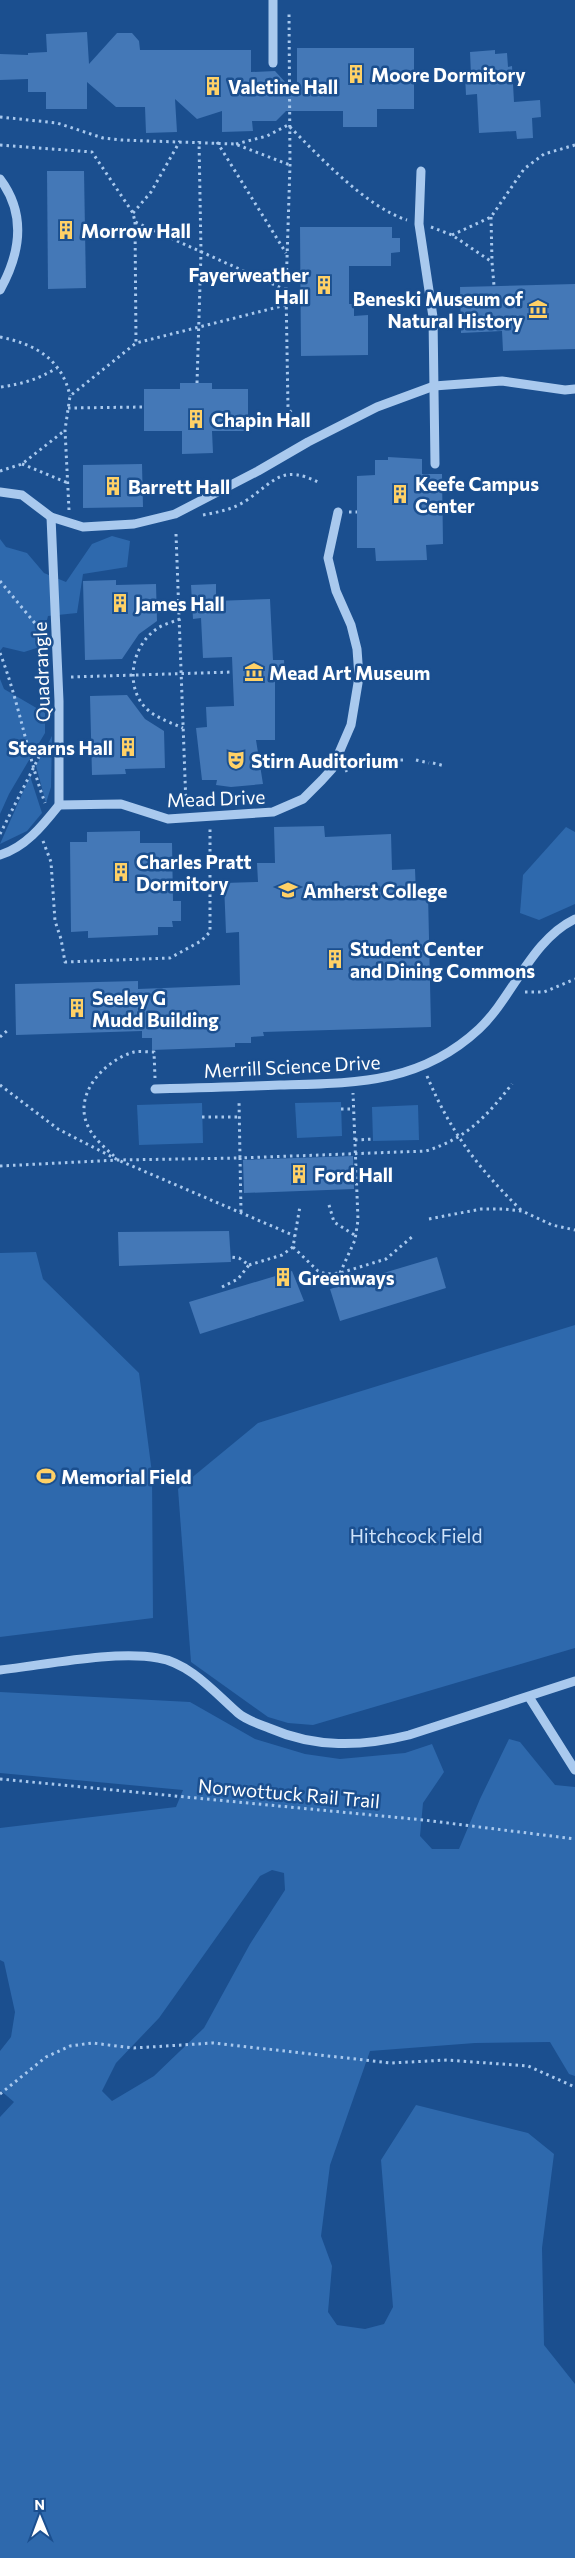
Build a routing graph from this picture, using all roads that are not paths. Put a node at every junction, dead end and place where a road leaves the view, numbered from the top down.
1 (274, 0) edge
2 (273, 63) dead end
3 (421, 171) dead end
4 (0, 179) edge
5 (0, 290) edge
6 (434, 386) junction
7 (575, 389) edge
8 (435, 464) dead end
9 (0, 492) edge
10 (338, 512) dead end
11 (51, 517) junction
12 (59, 805) junction
13 (0, 855) edge
14 (575, 918) edge
15 (155, 1089) road end
16 (0, 1670) edge
17 (575, 1680) edge
18 (529, 1697) junction
19 (575, 1770) edge

1 - 2 street
3 - 6 street
4 - 5 street
6 - 7 street
6 - 8 street
6 - 11 street
9 - 11 street
10 - 12 street, Mead Drive
11 - 12 street, Quadrangle
12 - 13 street
14 - 15 street, Merrill Science Drive
16 - 18 street
17 - 18 street
18 - 19 street

